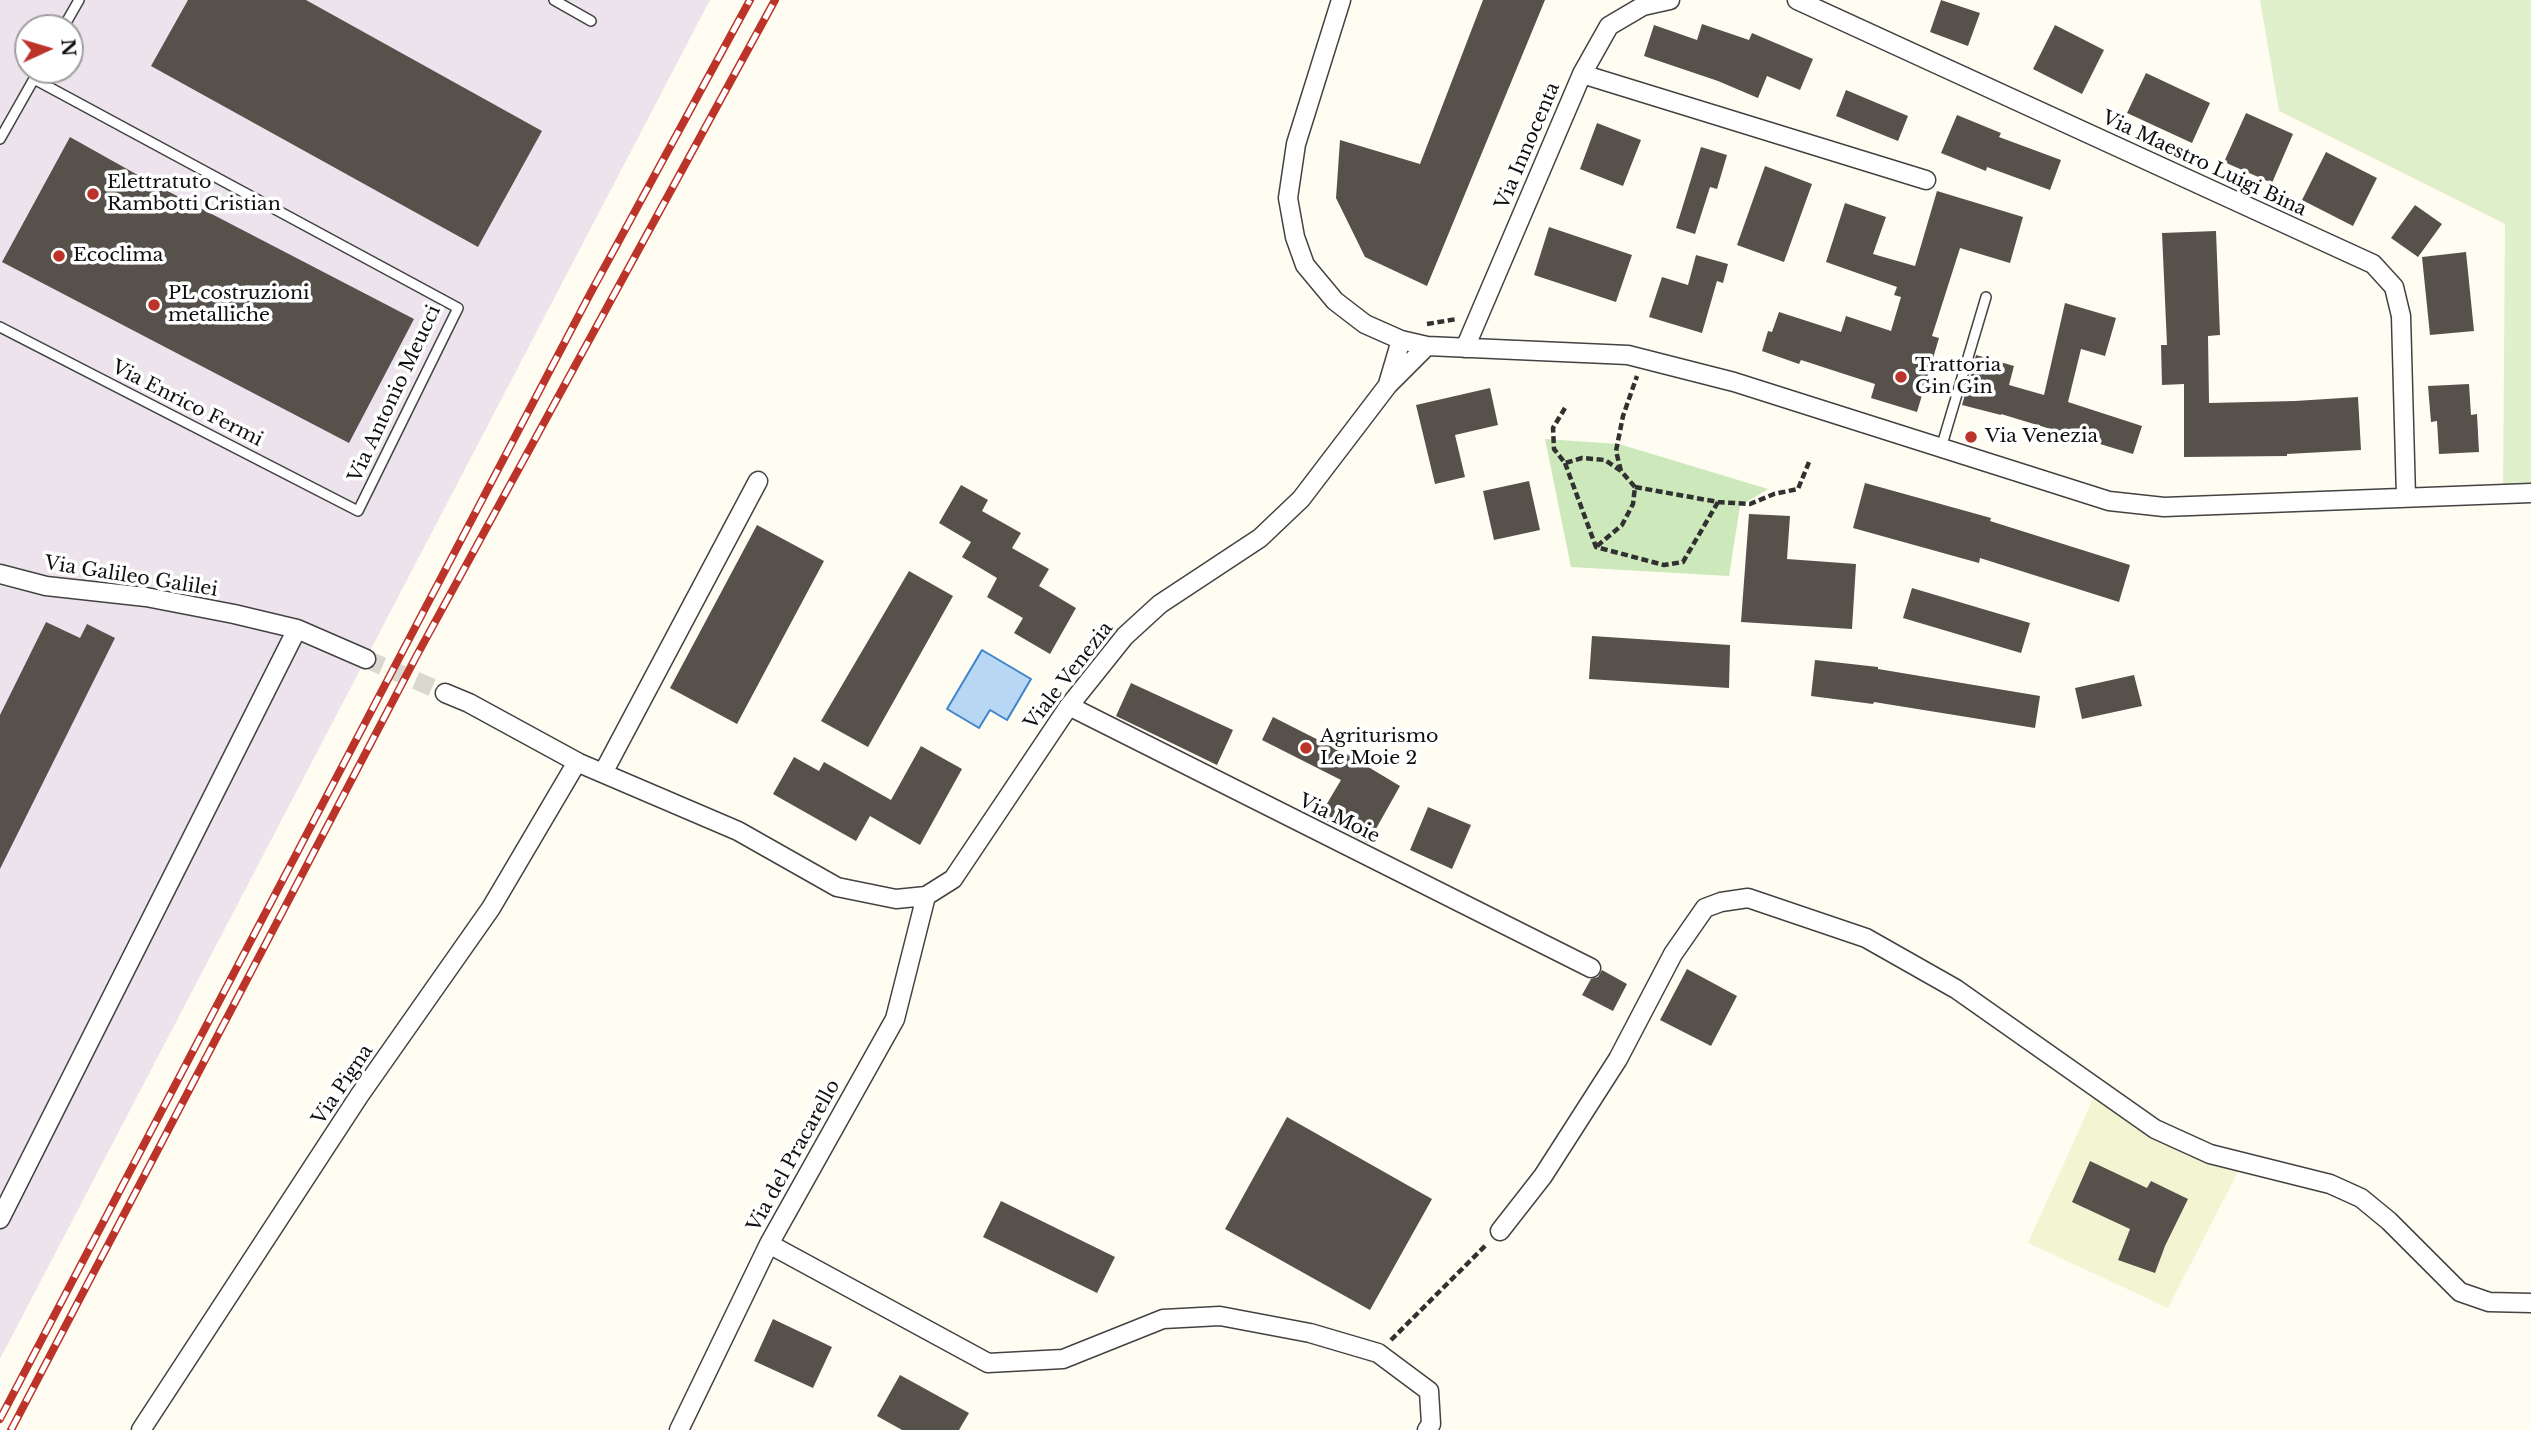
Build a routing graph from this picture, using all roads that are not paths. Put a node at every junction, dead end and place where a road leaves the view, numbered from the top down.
1 (554, 0) edge
2 (1341, 0) edge
3 (1670, 0) edge
4 (1797, 0) edge
5 (591, 21) dead end
6 (1581, 74) junction
7 (31, 84) edge
8 (55, 84) edge
9 (0, 139) edge
10 (1926, 180) dead end
11 (1986, 298) dead end
12 (0, 327) edge
13 (1401, 340) junction
14 (1427, 346) junction
15 (1465, 348) junction
16 (1388, 385) junction
17 (1941, 448) junction
18 (758, 481) dead end
19 (2531, 493) edge
20 (2406, 497) junction
21 (358, 511) joint
22 (0, 574) edge
23 (297, 629) junction
24 (366, 659) tunnel mouth
25 (445, 693) tunnel mouth
26 (1069, 706) junction
27 (577, 762) junction
28 (603, 773) junction
29 (926, 896) junction
30 (1591, 968) dead end
31 (0, 1219) edge
32 (1500, 1231) road end
33 (769, 1244) junction
34 (2528, 1302) edge
35 (141, 1430) edge
36 (679, 1430) edge
37 (1427, 1430) edge

1 - 5 lane
2 - 13 street
3 - 6 street, Via Innocenta
4 - 20 street, Via Maestro Luigi Bina
6 - 10 street
6 - 15 street, Via Innocenta
7 - 9 lane
8 - 21 lane, Via Antonio Meucci
11 - 17 lane
12 - 21 lane, Via Enrico Fermi
13 - 14 street
13 - 16 street, Viale Venezia
14 - 15 street
14 - 16 street, Viale Venezia
15 - 17 street
16 - 26 street, Viale Venezia
17 - 20 street
18 - 28 street
19 - 20 street
22 - 23 street, Via Galileo Galilei
23 - 24 street
23 - 31 street
25 - 27 street
26 - 29 street, Viale Venezia
26 - 30 street, Via Moie
27 - 28 street
27 - 35 street, Via Pigna
28 - 29 street
29 - 33 street, Via del Pracarello
32 - 34 street
33 - 36 street, Via del Pracarello
33 - 37 street

